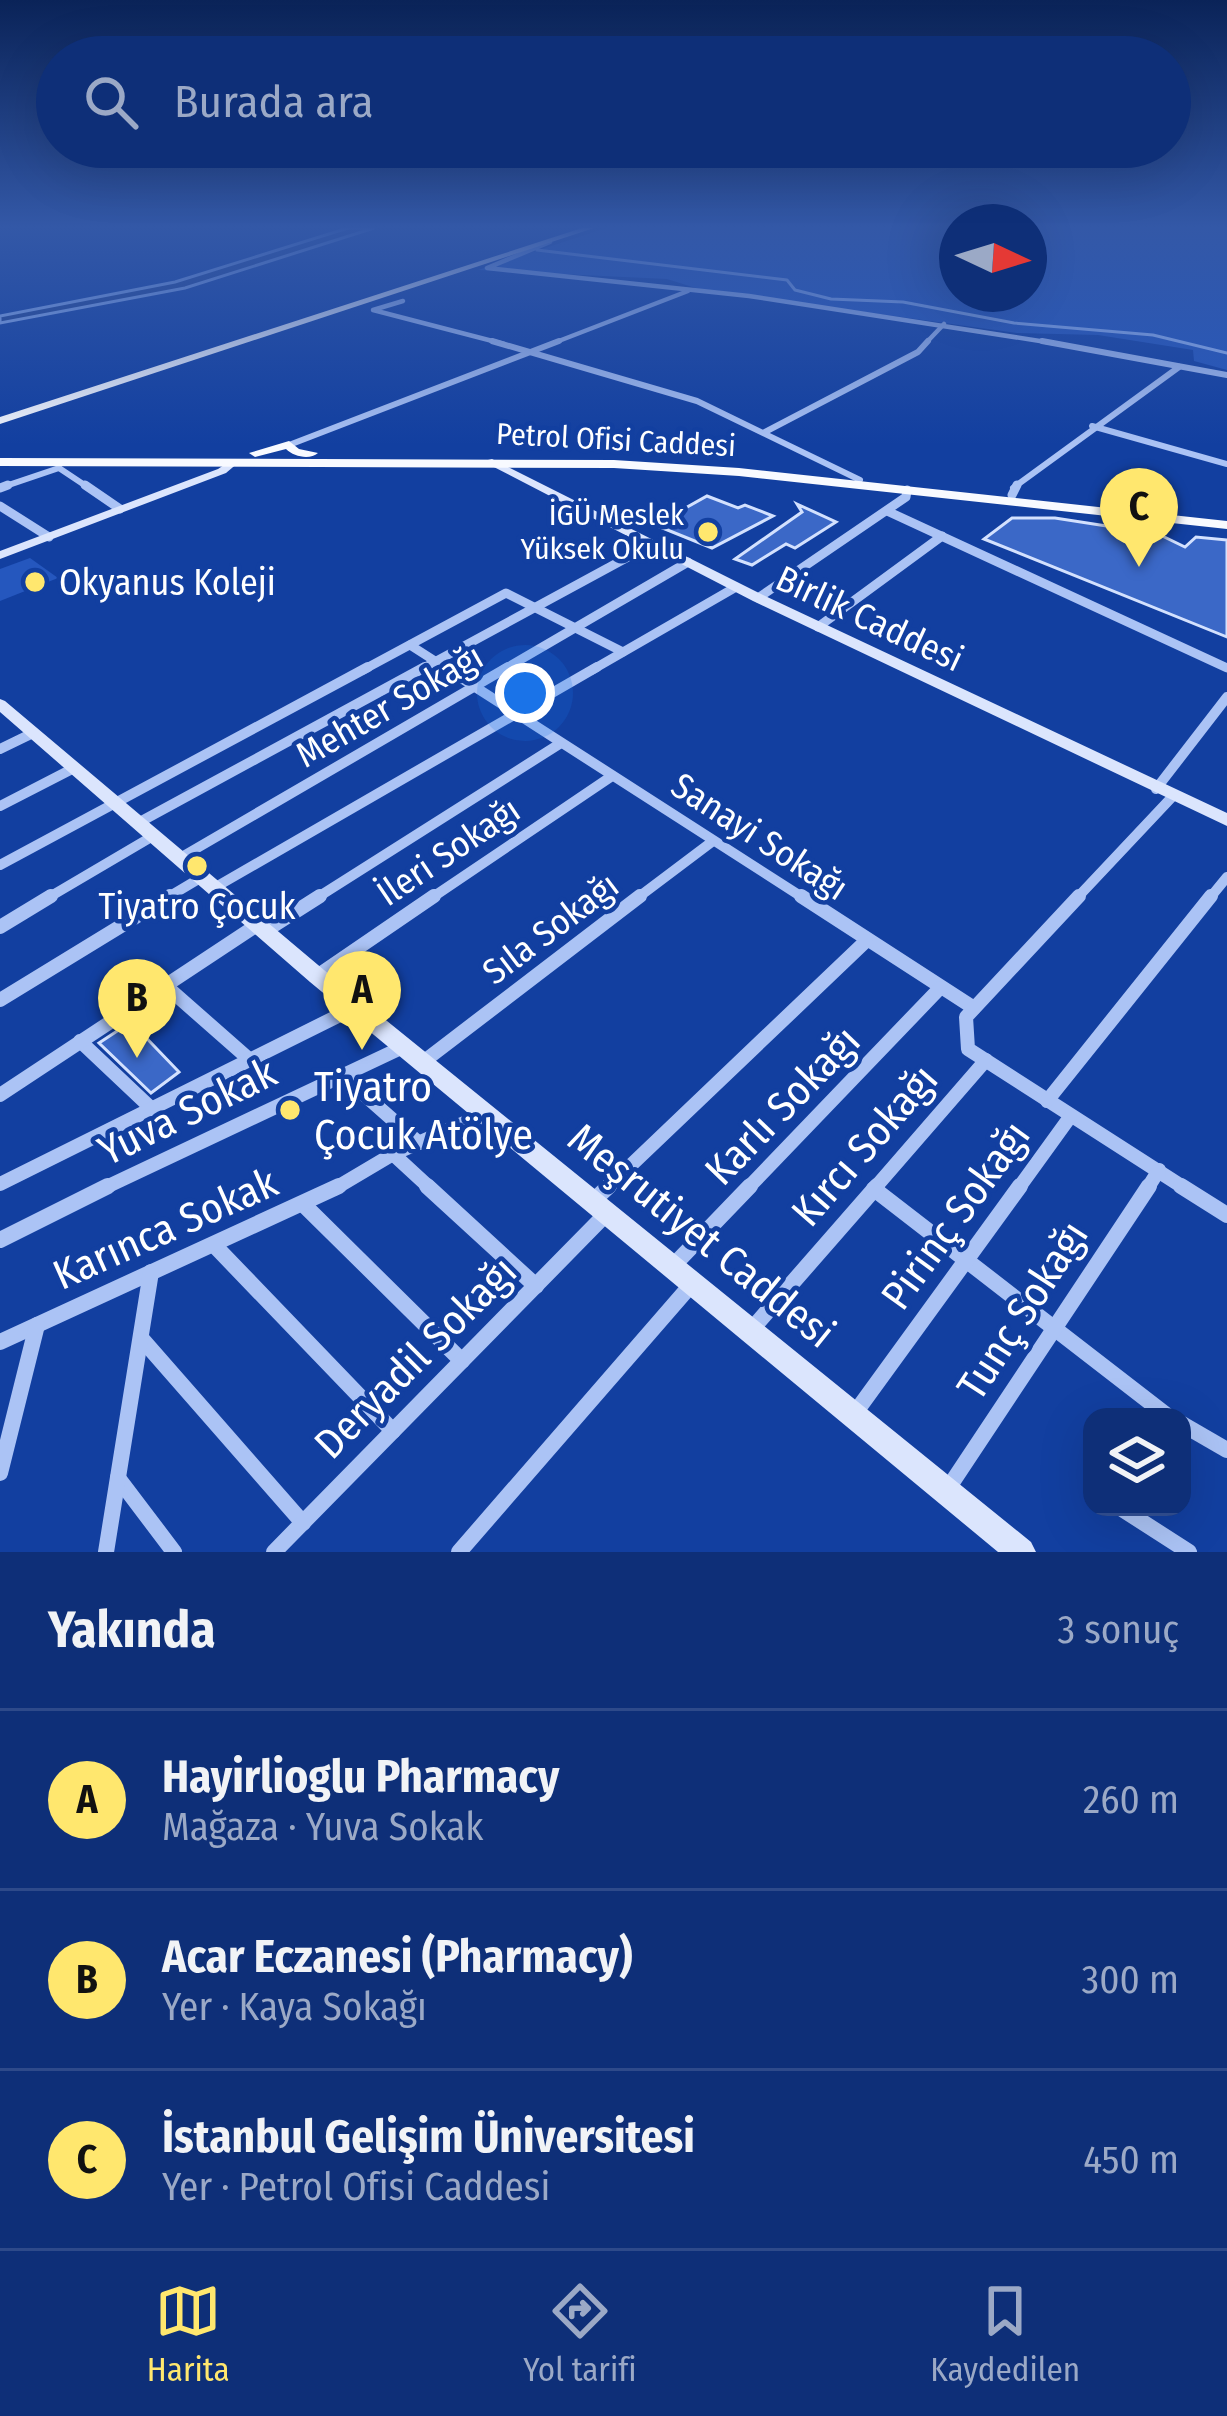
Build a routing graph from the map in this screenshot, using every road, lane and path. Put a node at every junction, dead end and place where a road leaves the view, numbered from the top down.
1 (359, 300) edge
2 (366, 300) edge
3 (663, 300) edge
4 (769, 300) edge
5 (403, 301) dead end
6 (944, 324) junction
7 (529, 351) junction
8 (1179, 367) junction
9 (1227, 375) edge
10 (0, 418) edge
11 (1092, 426) junction
12 (765, 432) junction
13 (289, 445) junction
14 (190, 456) junction
15 (376, 458) junction
16 (411, 458) junction
17 (0, 460) edge
18 (492, 461) junction
19 (232, 462) junction
20 (1227, 464) edge
21 (60, 465) junction
22 (860, 480) junction
23 (906, 487) junction
24 (0, 488) edge
25 (1012, 495) junction
26 (0, 506) edge
27 (120, 509) junction
28 (887, 511) junction
29 (1227, 522) edge
30 (942, 536) junction
31 (49, 537) junction
32 (652, 544) junction
33 (0, 555) edge
34 (688, 562) junction
35 (736, 587) junction
36 (758, 598) junction
37 (532, 606) junction
38 (575, 627) junction
39 (818, 627) junction
40 (410, 645) junction
41 (623, 652) junction
42 (432, 663) junction
43 (1227, 668) edge
44 (473, 687) junction
45 (1227, 697) edge
46 (3, 711) edge
47 (515, 713) junction
48 (33, 733) junction
49 (561, 743) junction
50 (0, 749) edge
51 (74, 768) junction
52 (612, 776) junction
53 (1156, 789) junction
54 (1173, 796) junction
55 (113, 802) junction
56 (0, 806) edge
57 (1227, 820) edge
58 (146, 829) junction
59 (713, 841) junction
60 (180, 858) junction
61 (0, 865) edge
62 (1227, 877) edge
63 (208, 883) junction
64 (0, 927) edge
65 (261, 928) junction
66 (866, 940) junction
67 (317, 976) junction
68 (167, 987) junction
69 (940, 988) junction
70 (0, 1000) edge
71 (356, 1007) junction
72 (974, 1008) junction
73 (80, 1041) junction
74 (404, 1047) junction
75 (250, 1060) junction
76 (986, 1060) junction
77 (423, 1062) junction
78 (342, 1075) junction
79 (0, 1095) edge
80 (1048, 1101) junction
81 (152, 1109) junction
82 (486, 1114) junction
83 (1070, 1117) junction
84 (418, 1143) junction
85 (393, 1154) junction
86 (1159, 1170) junction
87 (0, 1184) edge
88 (874, 1189) junction
89 (305, 1206) junction
90 (600, 1207) junction
91 (1227, 1215) edge
92 (0, 1240) edge
93 (215, 1246) junction
94 (967, 1263) junction
95 (671, 1268) junction
96 (151, 1271) junction
97 (691, 1285) junction
98 (536, 1286) junction
99 (38, 1325) junction
100 (1052, 1330) junction
101 (750, 1331) junction
102 (141, 1338) junction
103 (0, 1342) edge
104 (462, 1360) junction
105 (1157, 1408) edge
106 (855, 1413) junction
107 (1191, 1429) edge
108 (393, 1431) junction
109 (1227, 1450) edge
110 (0, 1473) edge
111 (118, 1478) junction
112 (947, 1491) junction
113 (1133, 1516) edge
114 (303, 1523) junction
115 (106, 1552) edge
116 (174, 1552) edge
117 (274, 1552) edge
118 (459, 1552) edge
119 (1021, 1552) edge
120 (1189, 1552) edge

1 - 10 main road
2 - 10 main road
3 - 7 street
4 - 6 street
5 - 7 street
6 - 8 street
6 - 12 street
7 - 12 street
7 - 13 street
8 - 9 street
8 - 11 street
11 - 20 street
11 - 25 street
12 - 22 street
13 - 14 main road
13 - 15 main road
14 - 15 main road, Petrol Ofisi Caddesi
14 - 17 main road, Petrol Ofisi Caddesi
15 - 16 main road, Petrol Ofisi Caddesi
15 - 19 main road, Petrol Ofisi Caddesi
16 - 18 main road, Petrol Ofisi Caddesi
16 - 22 main road, Petrol Ofisi Caddesi
17 - 21 main road, Petrol Ofisi Caddesi
18 - 23 main road, Petrol Ofisi Caddesi
18 - 32 main road, Birlik Caddesi
19 - 21 main road, Petrol Ofisi Caddesi
19 - 27 main road
21 - 24 street
21 - 27 street
22 - 23 main road, Petrol Ofisi Caddesi
23 - 25 main road, Petrol Ofisi Caddesi
23 - 28 street
23 - 29 main road, Petrol Ofisi Caddesi
25 - 29 main road, Petrol Ofisi Caddesi
26 - 31 street
27 - 31 main road
28 - 30 street
28 - 36 street
30 - 39 street
30 - 43 street
31 - 33 main road
32 - 34 main road, Birlik Caddesi
32 - 37 street
34 - 35 main road, Birlik Caddesi
34 - 38 street, Mehter Sokağı
35 - 36 main road, Birlik Caddesi
35 - 41 street
36 - 39 main road, Birlik Caddesi
37 - 38 street
37 - 40 street
37 - 42 street
38 - 41 street
38 - 44 street, Mehter Sokağı
39 - 53 main road, Birlik Caddesi
40 - 42 street, Sanayi Sokağı
40 - 55 street
41 - 47 street
42 - 44 street, Sanayi Sokağı
42 - 58 street
44 - 47 street, Sanayi Sokağı
44 - 60 street, Mehter Sokağı
45 - 53 street
46 - 48 main road, Meşrutiyet Caddesi
47 - 49 street, Sanayi Sokağı
47 - 63 street
48 - 50 street
48 - 51 main road, Meşrutiyet Caddesi
49 - 52 street, Sanayi Sokağı
49 - 65 street
51 - 55 main road, Meşrutiyet Caddesi
51 - 56 street
52 - 59 street, Sanayi Sokağı
52 - 67 street, İleri Sokağı
53 - 54 main road, Birlik Caddesi
54 - 57 main road, Birlik Caddesi
54 - 72 street
55 - 58 main road, Meşrutiyet Caddesi
55 - 61 street
58 - 60 main road, Meşrutiyet Caddesi
58 - 64 street
59 - 66 street, Sanayi Sokağı
59 - 77 street, Sıla Sokağı
60 - 63 main road, Meşrutiyet Caddesi
62 - 80 street
63 - 65 main road, Meşrutiyet Caddesi
63 - 70 street
65 - 67 main road, Meşrutiyet Caddesi
65 - 68 street
66 - 69 street, Sanayi Sokağı
66 - 90 street, Deryadil Sokağı
67 - 71 main road, Meşrutiyet Caddesi
68 - 73 street
68 - 75 street
69 - 72 street, Sanayi Sokağı
69 - 95 street, Karlı Sokağı
71 - 74 main road, Meşrutiyet Caddesi
71 - 75 street
72 - 76 street
73 - 79 street
73 - 81 street
74 - 77 main road, Meşrutiyet Caddesi
74 - 78 street, Yuva Sokak
75 - 81 street
76 - 80 street
76 - 88 street, Kırcı Sokağı
77 - 82 main road, Meşrutiyet Caddesi
78 - 84 street
78 - 92 street, Yuva Sokak
80 - 83 street
81 - 87 street
82 - 84 street, Karınca Sokak
82 - 90 main road, Meşrutiyet Caddesi
83 - 86 street
83 - 94 street, Pirinç Sokağı
84 - 85 street, Karınca Sokak
85 - 89 street, Karınca Sokak
85 - 98 street
86 - 91 street
86 - 100 street, Tunç Sokağı
88 - 94 street
88 - 101 street, Kırcı Sokağı
89 - 93 street, Karınca Sokak
89 - 104 street
90 - 95 main road, Meşrutiyet Caddesi
90 - 98 street, Deryadil Sokağı
93 - 96 street, Karınca Sokak
93 - 108 street
94 - 100 street
94 - 106 street, Pirinç Sokağı
95 - 97 main road, Meşrutiyet Caddesi
96 - 99 street, Karınca Sokak
96 - 102 street
97 - 101 main road, Meşrutiyet Caddesi
97 - 118 street
98 - 104 street, Deryadil Sokağı
99 - 103 street, Karınca Sokak
99 - 110 street
100 - 105 street
100 - 112 street, Tunç Sokağı
101 - 106 main road, Meşrutiyet Caddesi
102 - 111 street
102 - 114 street
104 - 108 street, Deryadil Sokağı
106 - 112 main road, Meşrutiyet Caddesi
107 - 109 street
108 - 114 street, Deryadil Sokağı
111 - 115 street
111 - 116 street
112 - 119 main road, Meşrutiyet Caddesi
113 - 120 street
114 - 117 street, Deryadil Sokağı

